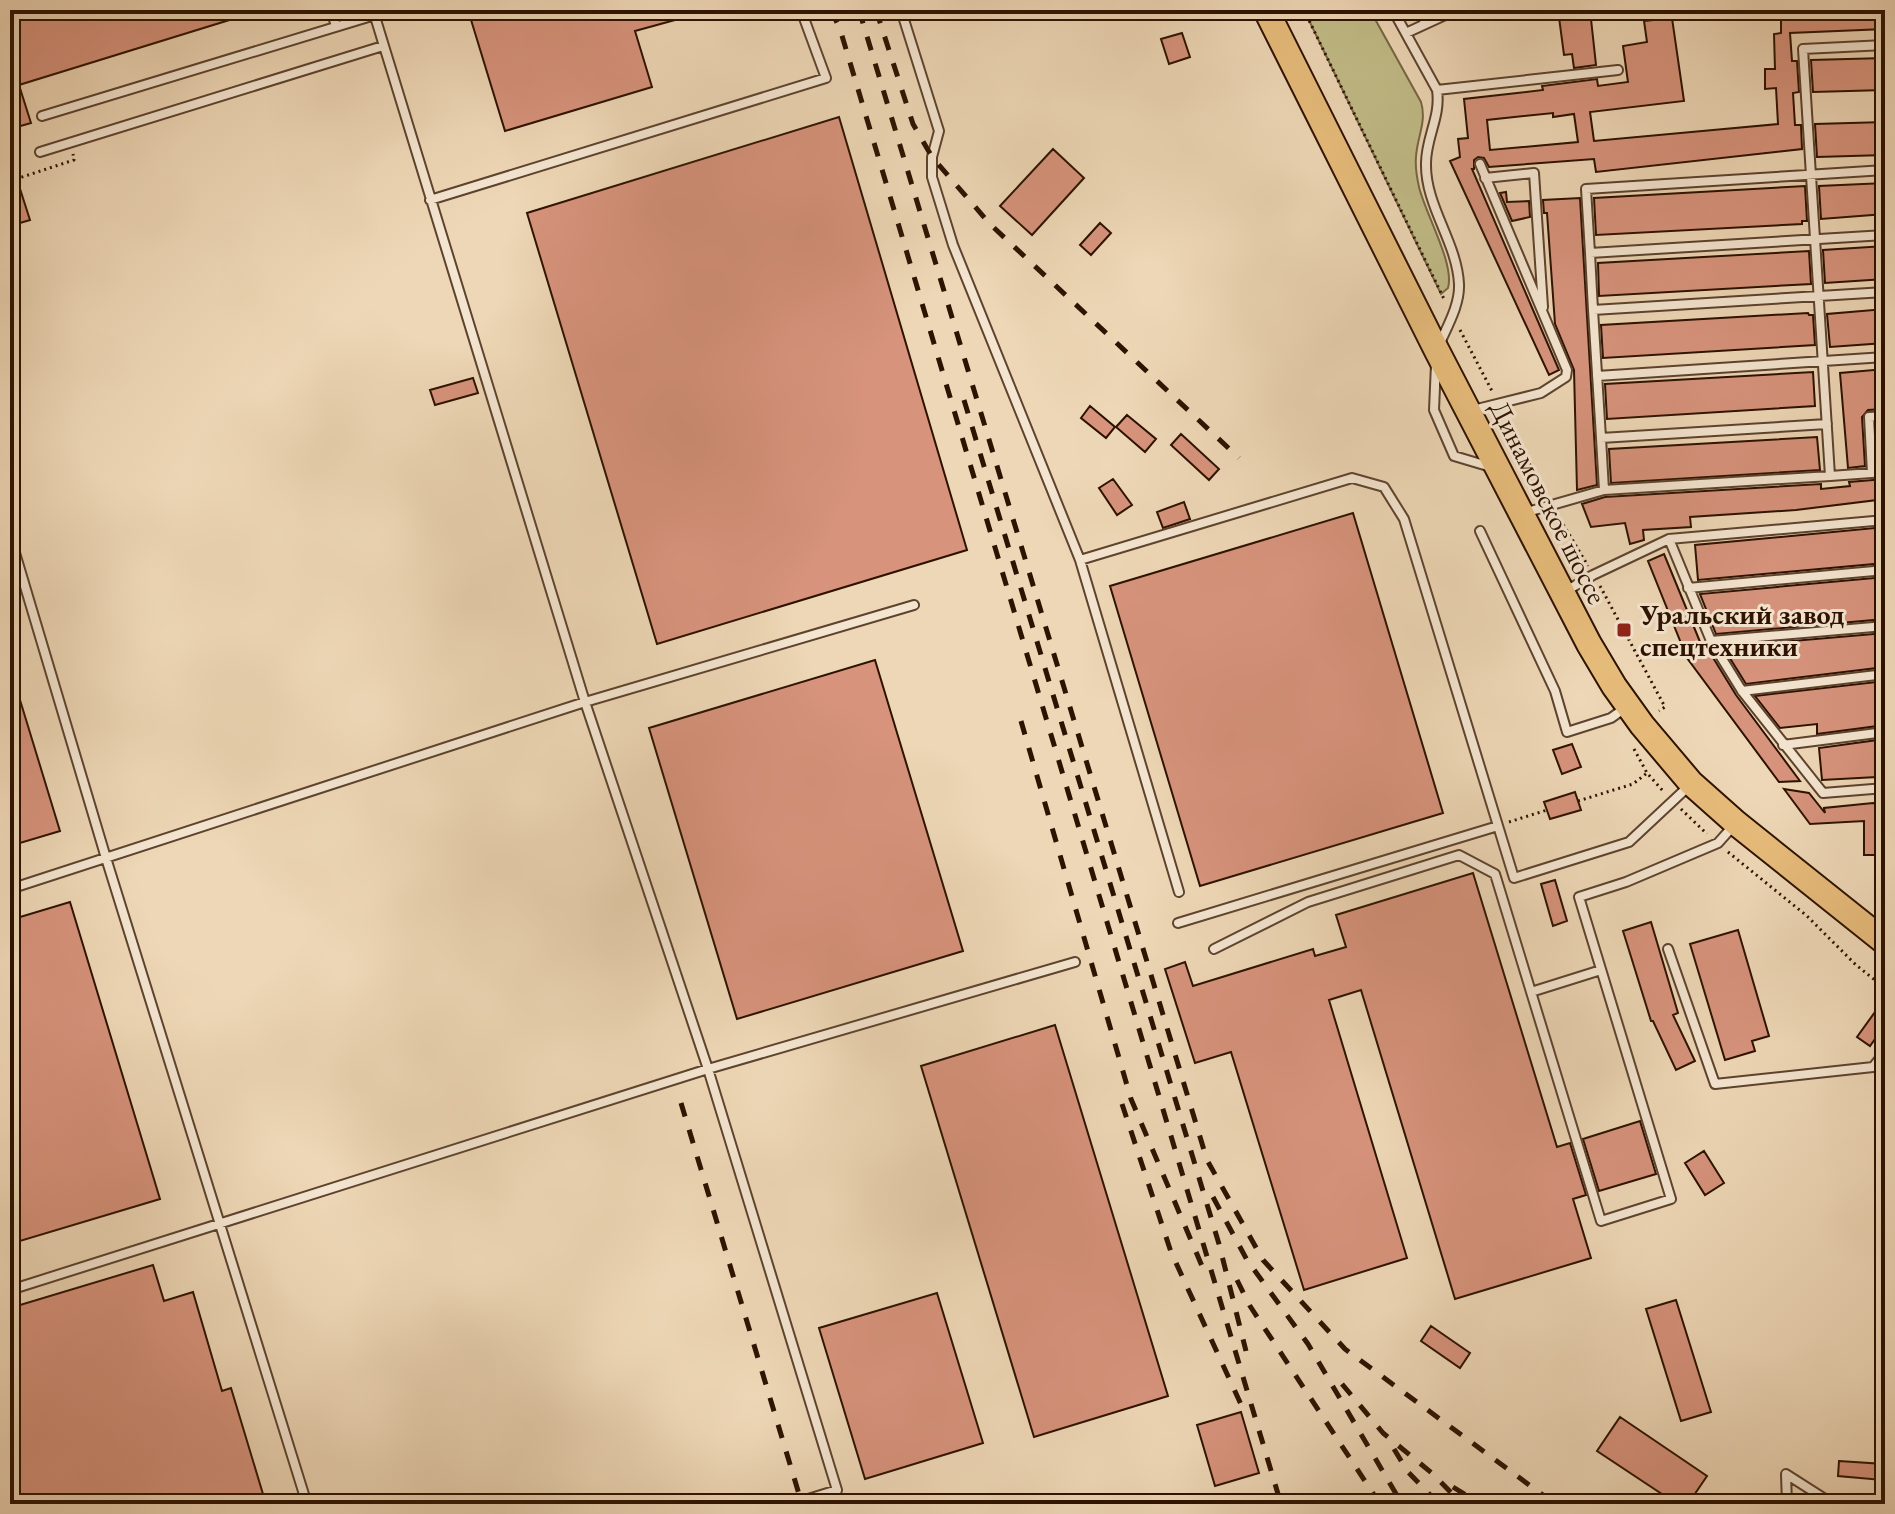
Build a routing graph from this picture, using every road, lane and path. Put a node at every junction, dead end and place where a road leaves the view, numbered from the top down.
1 (331, 10) edge
2 (801, 10) edge
3 (901, 10) edge
4 (1266, 10) edge
5 (1304, 10) edge
6 (1393, 10) edge
7 (1419, 10) edge
8 (1456, 10) edge
9 (374, 13) edge
10 (1426, 24) junction
11 (336, 26) junction
12 (1406, 33) junction
13 (1885, 45) edge
14 (383, 46) junction
15 (1618, 70) dead end
16 (1437, 90) junction
17 (42, 116) dead end
18 (40, 152) dead end
19 (74, 160) dead end
20 (1480, 164) dead end
21 (1885, 170) edge
22 (1811, 174) junction
23 (1485, 178) junction
24 (10, 181) edge
25 (430, 200) junction
26 (1885, 235) edge
27 (1815, 239) junction
28 (1590, 253) junction
29 (1885, 292) edge
30 (1819, 296) junction
31 (1593, 310) junction
32 (1453, 314) junction
33 (1544, 316) junction
34 (1437, 351) junction
35 (1885, 357) edge
36 (1823, 361) junction
37 (1597, 376) junction
38 (1498, 403) junction
39 (1468, 411) junction
40 (1885, 416) edge
41 (1827, 424) junction
42 (1601, 438) junction
43 (1498, 469) junction
44 (1885, 472) edge
45 (1872, 473) junction
46 (1830, 476) junction
47 (1604, 490) junction
48 (1553, 507) junction
49 (1521, 514) junction
50 (1885, 520) edge
51 (1480, 531) dead end
52 (10, 536) edge
53 (1669, 539) junction
54 (1080, 560) junction
55 (1885, 570) edge
56 (1593, 575) junction
57 (1688, 588) junction
58 (1562, 593) junction
59 (914, 605) dead end
60 (1885, 626) edge
61 (1711, 641) junction
62 (1885, 674) edge
63 (1742, 691) junction
64 (585, 702) junction
65 (1636, 715) junction
66 (1885, 732) edge
67 (1783, 745) junction
68 (1634, 749) dead end
69 (1647, 773) junction
70 (1691, 783) junction
71 (1885, 785) edge
72 (1578, 801) dead end
73 (1673, 801) junction
74 (1547, 810) dead end
75 (1736, 823) junction
76 (1498, 826) junction
77 (1718, 843) junction
78 (106, 858) junction
79 (10, 889) edge
80 (1179, 892) dead end
81 (1178, 923) dead end
82 (1885, 942) edge
83 (1214, 949) dead end
84 (1668, 949) dead end
85 (1075, 962) dead end
86 (1601, 970) junction
87 (1885, 988) edge
88 (1531, 992) junction
89 (1885, 1052) edge
90 (708, 1069) junction
91 (221, 1224) junction
92 (10, 1290) edge
93 (307, 1504) edge
94 (792, 1504) edge
95 (1787, 1504) edge
96 (1833, 1504) edge

1 - 11 lane
2 - 25 lane
3 - 54 lane
4 - 34 main road, Динамовское шоссе
5 - 32 path
6 - 12 lane
7 - 10 lane
8 - 10 lane
9 - 11 lane
9 - 14 lane
10 - 12 lane
11 - 17 lane
12 - 16 lane
13 - 22 lane
14 - 18 lane
14 - 25 lane
15 - 16 lane
16 - 32 lane
19 - 24 path
20 - 23 lane
21 - 22 lane
22 - 27 lane
22 - 28 lane
23 - 33 lane
23 - 33 lane
25 - 64 lane
26 - 27 lane
27 - 28 lane
27 - 30 lane
28 - 31 lane
29 - 30 lane
30 - 31 lane
30 - 36 lane
31 - 37 lane
32 - 34 lane
32 - 38 path
33 - 38 lane
34 - 39 main road, Динамовское шоссе
34 - 43 lane
35 - 36 lane
36 - 37 lane
36 - 41 lane
37 - 42 lane
38 - 39 lane
38 - 48 path
39 - 43 main road, Динамовское шоссе
40 - 45 lane
41 - 42 lane
41 - 46 lane
42 - 47 lane
43 - 49 main road, Динамовское шоссе
44 - 45 lane
45 - 46 lane
46 - 47 lane
47 - 48 lane
48 - 49 lane
48 - 56 path
49 - 58 main road, Динамовское шоссе
50 - 53 lane
51 - 65 lane
52 - 78 lane
53 - 56 lane
53 - 57 lane
54 - 76 lane
54 - 80 lane
55 - 57 lane
56 - 58 lane
56 - 65 path
57 - 61 lane
58 - 65 main road, Динамовское шоссе
59 - 64 lane
60 - 61 lane
61 - 63 lane
62 - 63 lane
63 - 67 lane
64 - 78 lane
64 - 90 lane
65 - 70 main road, Динамовское шоссе
66 - 67 lane
67 - 71 lane
68 - 69 path
69 - 72 path
69 - 73 path
70 - 73 lane
70 - 75 main road, Динамовское шоссе
73 - 76 lane
73 - 77 path
74 - 76 path
75 - 77 lane
75 - 82 main road, Динамовское шоссе
76 - 81 lane
77 - 86 lane
77 - 87 path
78 - 79 lane
78 - 91 lane
83 - 88 lane
84 - 89 lane
85 - 90 lane
86 - 88 lane
86 - 88 lane
90 - 91 lane
90 - 94 lane
91 - 92 lane
91 - 93 lane
95 - 96 lane

